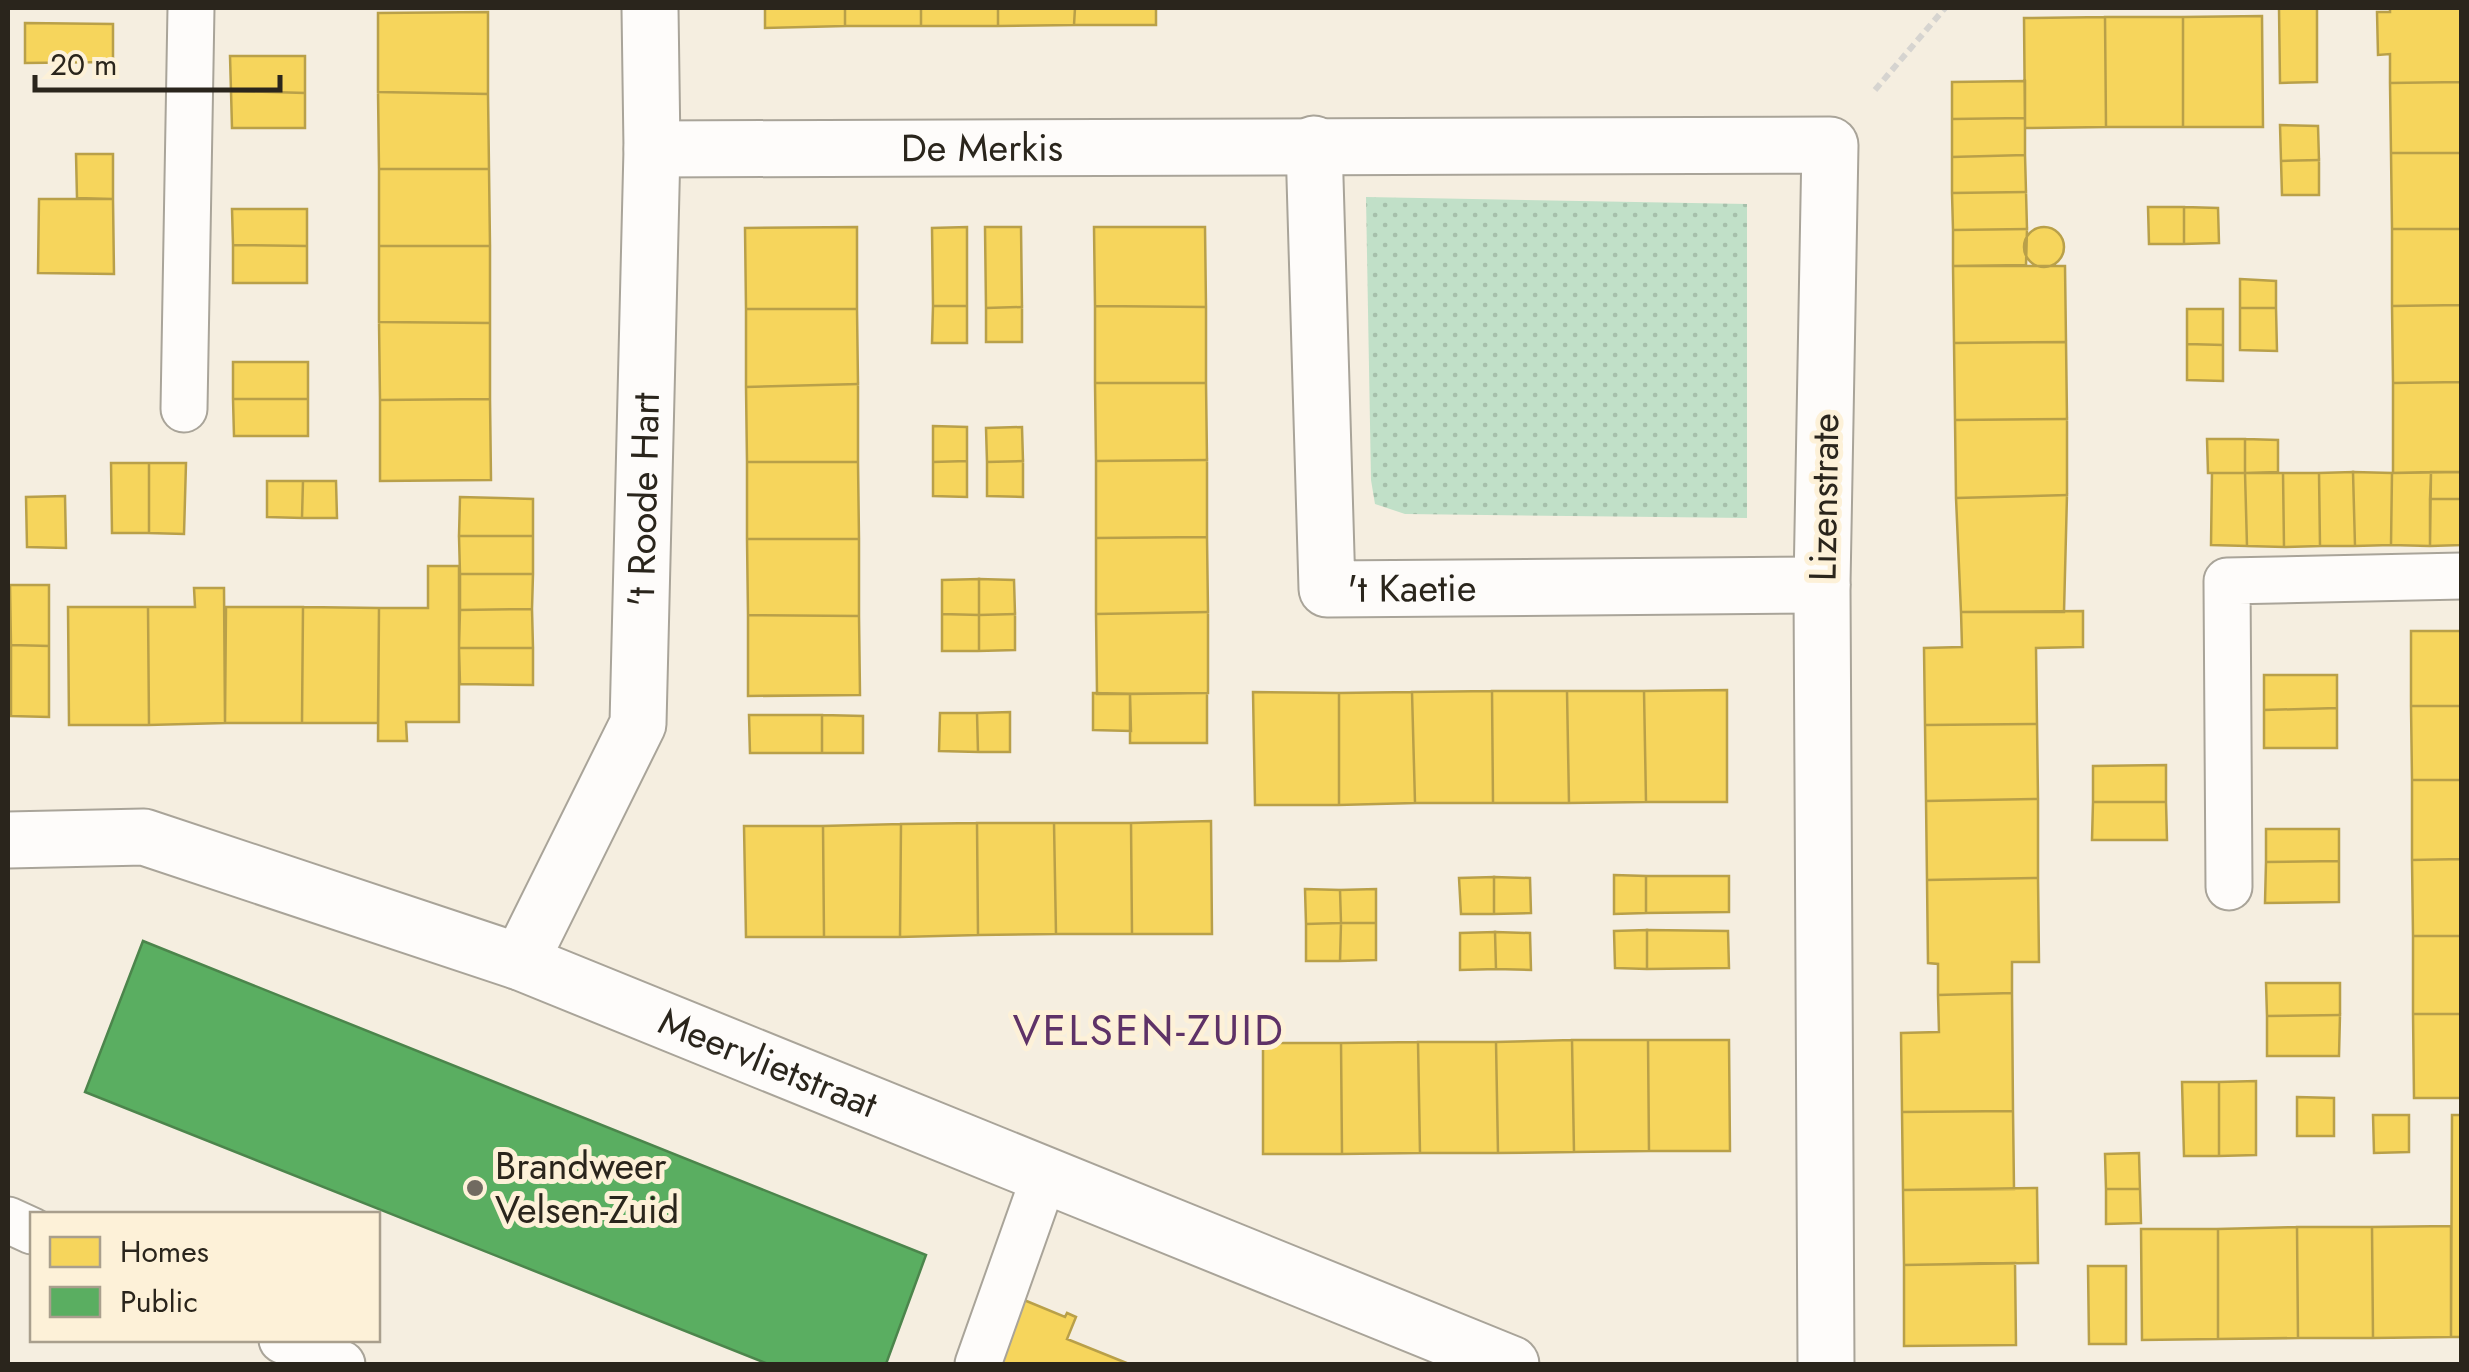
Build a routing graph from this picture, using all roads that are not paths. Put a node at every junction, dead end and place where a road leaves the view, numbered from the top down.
1 (191, 8) edge
2 (650, 8) edge
3 (1314, 144) junction
4 (652, 149) junction
5 (184, 409) dead end
6 (2462, 576) edge
7 (1822, 585) junction
8 (8, 840) edge
9 (2228, 887) dead end
10 (520, 962) junction
11 (1045, 1175) junction
12 (287, 1342) edge
13 (342, 1364) edge
14 (978, 1364) edge
15 (1511, 1364) edge
16 (1826, 1364) edge

1 - 5 lane
2 - 4 street, 't Roode Hart
3 - 4 street, De Merkis
3 - 7 street, 't Kaetie
3 - 7 street, Lizenstrate
4 - 10 street, 't Roode Hart
6 - 9 lane
7 - 16 street, Lizenstrate
8 - 10 street, Meervlietstraat
10 - 11 street, Meervlietstraat
11 - 14 lane
11 - 15 street, Meervlietstraat
12 - 13 lane

